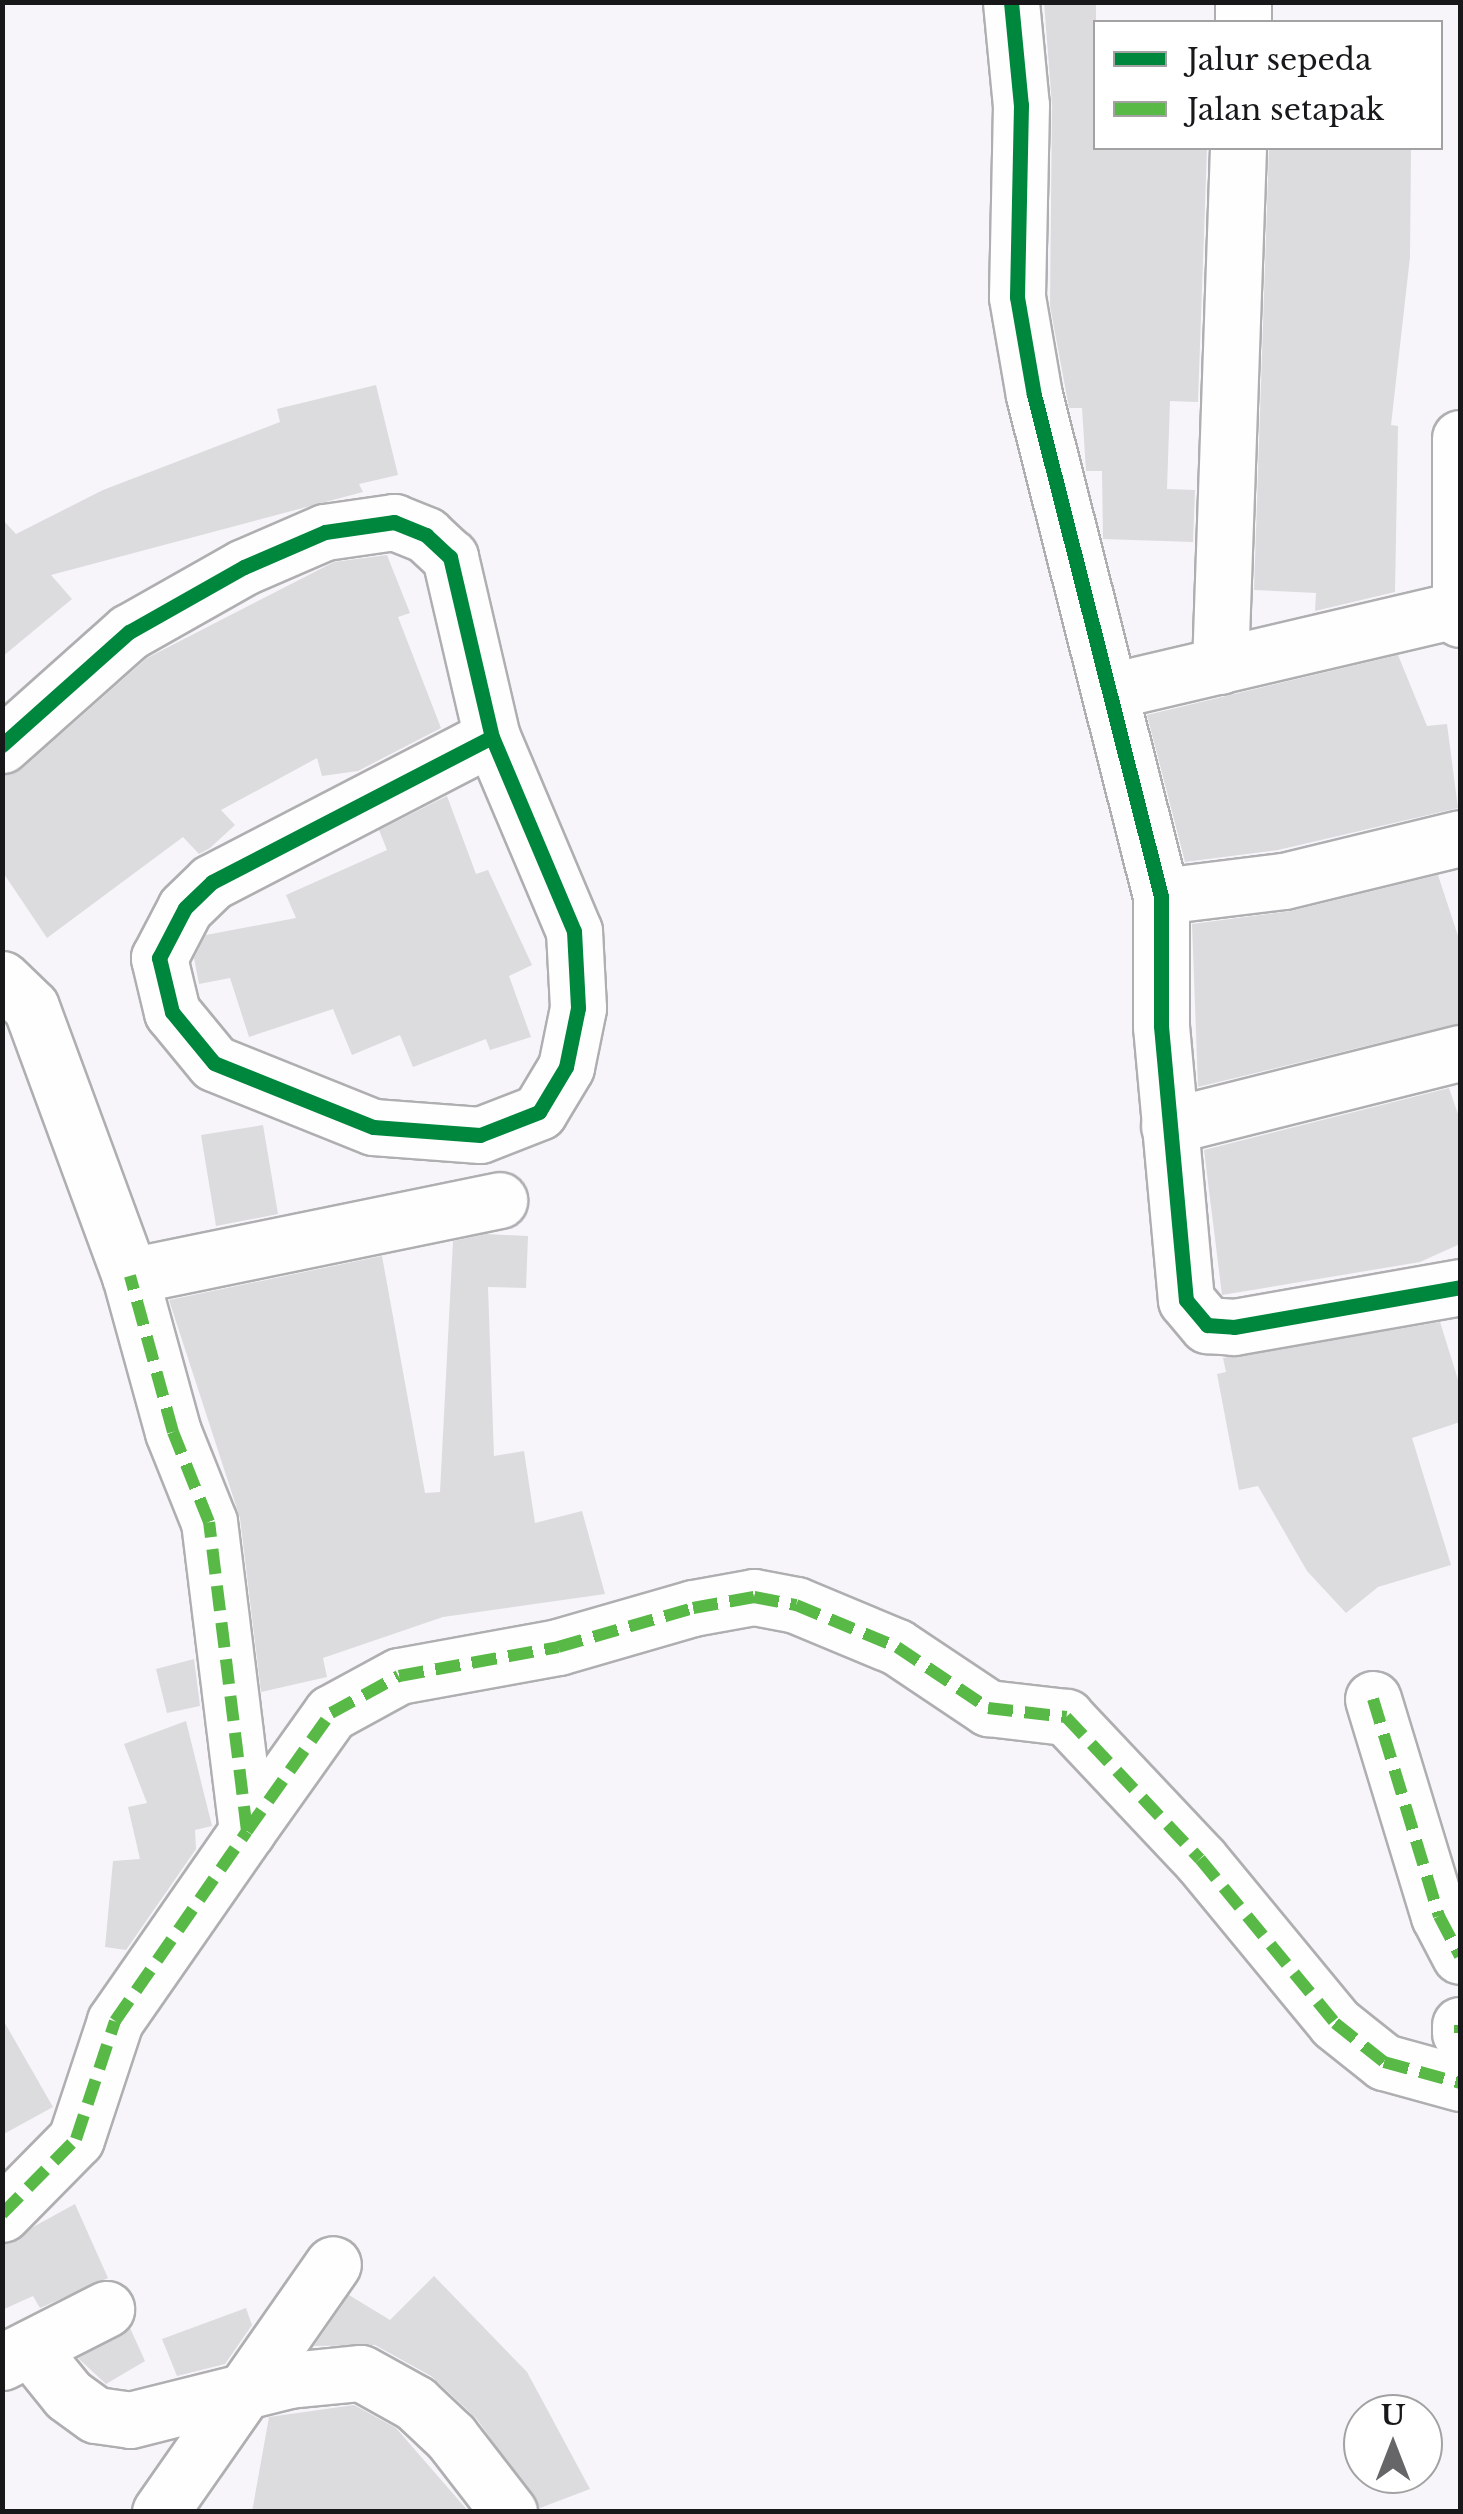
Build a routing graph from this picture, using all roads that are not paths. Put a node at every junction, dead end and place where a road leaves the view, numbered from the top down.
1 (1011, 2) edge
2 (1238, 150) edge
3 (1460, 438) edge
4 (1458, 535) edge
5 (1460, 614) edge
6 (1220, 666) junction
7 (1115, 690) junction
8 (492, 737) junction
9 (2, 745) edge
10 (1460, 838) edge
11 (1161, 896) junction
12 (2, 979) edge
13 (1460, 1053) edge
14 (1169, 1126) junction
15 (499, 1200) dead end
16 (130, 1276) junction
17 (1460, 1287) edge
18 (1373, 1699) dead end
19 (248, 1831) junction
20 (1460, 1953) edge
21 (1460, 2025) edge
22 (1460, 2033) edge
23 (1460, 2083) edge
24 (2, 2214) edge
25 (333, 2264) dead end
26 (106, 2308) dead end
27 (16, 2355) edge
28 (248, 2392) junction
29 (160, 2512) edge
30 (509, 2512) edge

1 - 7 street
2 - 6 street
3 - 4 street
4 - 5 street
5 - 6 street
6 - 7 street
7 - 11 street
8 - 8 street
8 - 9 street
10 - 11 street
11 - 14 street
12 - 16 street
13 - 14 street
14 - 17 street
15 - 16 street
16 - 19 street
18 - 20 street
19 - 23 street
19 - 24 street
21 - 22 street
25 - 28 street
26 - 27 street
27 - 28 street
28 - 29 street
28 - 30 street

